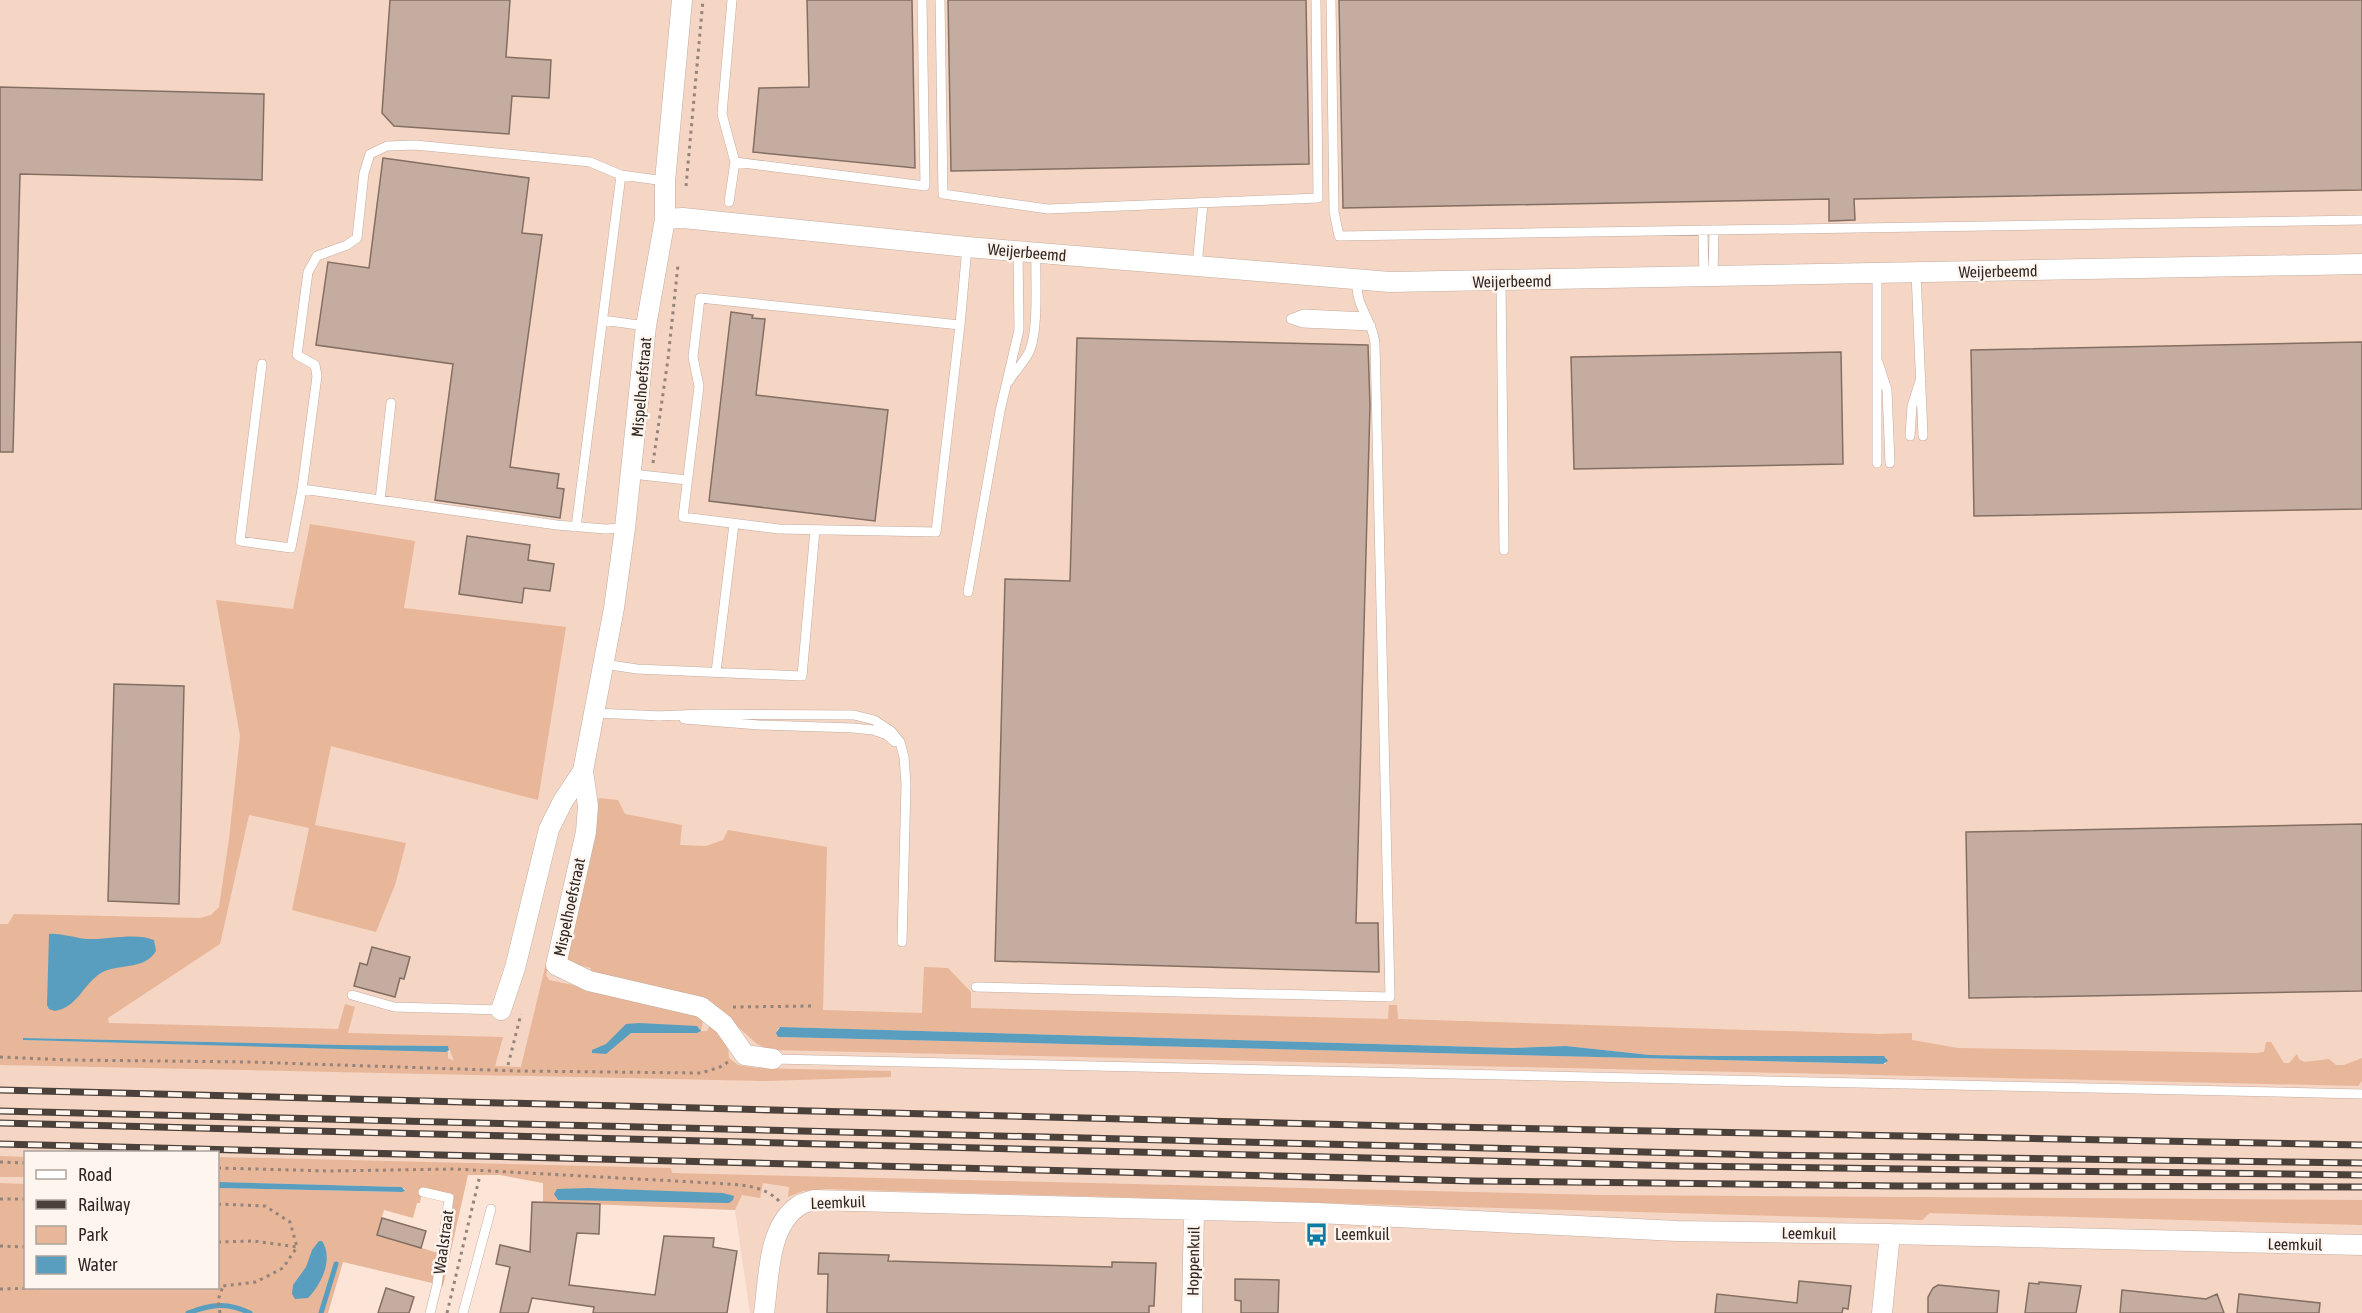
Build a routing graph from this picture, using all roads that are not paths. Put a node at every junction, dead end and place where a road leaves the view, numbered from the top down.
1 (682, 0) edge
2 (732, 0) edge
3 (922, 0) edge
4 (940, 0) edge
5 (1316, 0) edge
6 (1331, 0) edge
7 (735, 162) junction
8 (621, 175) junction
9 (665, 181) junction
10 (729, 202) dead end
11 (1203, 203) junction
12 (665, 219) junction
13 (2362, 220) edge
14 (1703, 230) junction
15 (1714, 230) junction
16 (967, 247) junction
17 (1027, 252) junction
18 (2362, 264) edge
19 (1197, 267) junction
20 (1877, 273) junction
21 (1916, 273) junction
22 (1709, 277) junction
23 (1357, 280) junction
24 (1501, 281) junction
25 (602, 320) junction
26 (1368, 322) junction
27 (960, 324) junction
28 (646, 326) junction
29 (1876, 358) junction
30 (261, 364) dead end
31 (1922, 376) junction
32 (1006, 385) junction
33 (391, 403) dead end
34 (1910, 436) dead end
35 (1923, 436) dead end
36 (1877, 463) dead end
37 (1890, 463) dead end
38 (632, 474) junction
39 (687, 480) junction
40 (302, 489) junction
41 (380, 500) junction
42 (734, 524) junction
43 (576, 527) junction
44 (626, 528) junction
45 (815, 530) junction
46 (1504, 550) dead end
47 (968, 592) dead end
48 (604, 664) junction
49 (716, 672) junction
50 (595, 712) junction
51 (583, 771) junction
52 (902, 942) dead end
53 (976, 987) dead end
54 (351, 995) dead end
55 (501, 1010) joint
56 (773, 1059) joint
57 (2362, 1094) edge
58 (423, 1192) dead end
59 (491, 1209) dead end
60 (1194, 1210) junction
61 (1890, 1234) junction
62 (2362, 1245) edge
63 (430, 1313) edge
64 (463, 1313) edge
65 (764, 1313) edge
66 (1192, 1313) edge
67 (1882, 1313) edge

1 - 9 street, Mispelhoefstraat
2 - 7 lane
3 - 7 lane
4 - 11 lane
5 - 11 lane
6 - 14 lane
7 - 10 lane
8 - 9 lane
8 - 25 lane
8 - 40 lane
9 - 12 street, Mispelhoefstraat
11 - 19 lane
12 - 16 street, Weijerbeemd
12 - 28 street, Mispelhoefstraat
13 - 15 lane
14 - 15 lane
14 - 22 lane
15 - 22 lane
16 - 17 street, Weijerbeemd
16 - 27 lane
17 - 19 street, Weijerbeemd
17 - 32 lane
17 - 32 lane
18 - 21 street, Weijerbeemd
19 - 23 street, Weijerbeemd
20 - 21 street, Weijerbeemd
20 - 22 street, Weijerbeemd
20 - 29 lane
21 - 31 lane
22 - 24 street, Weijerbeemd
23 - 24 street, Weijerbeemd
23 - 26 lane
24 - 46 lane
25 - 28 lane
25 - 43 lane
26 - 26 lane
26 - 53 lane
27 - 39 lane
27 - 45 lane
28 - 38 street, Mispelhoefstraat
29 - 36 lane
29 - 37 lane
30 - 40 lane
31 - 34 lane
31 - 35 lane
32 - 47 lane
33 - 41 lane
38 - 39 lane
38 - 44 street, Mispelhoefstraat
39 - 42 lane
40 - 41 lane
41 - 43 lane
42 - 45 lane
42 - 49 lane
43 - 44 lane
44 - 48 street, Mispelhoefstraat
45 - 49 lane
48 - 49 lane
48 - 50 street, Mispelhoefstraat
50 - 51 street, Mispelhoefstraat
50 - 52 lane
51 - 55 street, Mispelhoefstraat
51 - 56 street, Mispelhoefstraat
54 - 55 lane
56 - 57 lane
58 - 63 lane, Waalstraat
59 - 64 lane, Waalstraat
60 - 61 street, Leemkuil
60 - 65 street, Leemkuil
60 - 66 street, Hoppenkuil
61 - 62 street, Leemkuil
61 - 67 street

